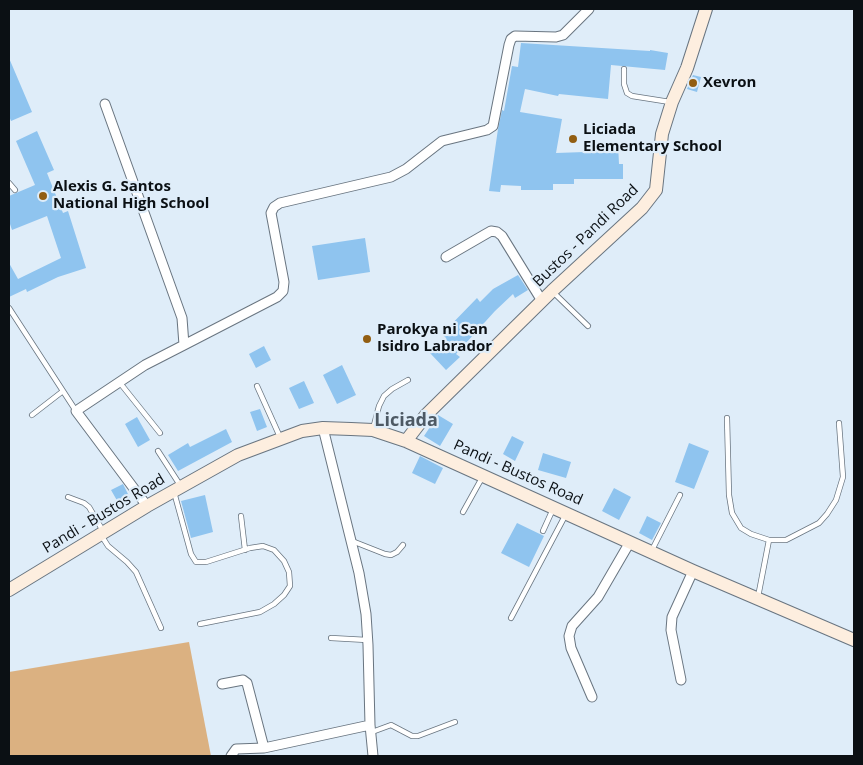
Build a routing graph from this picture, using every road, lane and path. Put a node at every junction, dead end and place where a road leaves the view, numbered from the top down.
1 (589, 9) edge
2 (707, 10) edge
3 (624, 69) dead end
4 (672, 102) junction
5 (105, 104) dead end
6 (9, 183) edge
7 (14, 190) dead end
8 (446, 257) dead end
9 (552, 291) junction
10 (542, 301) junction
11 (9, 308) edge
12 (588, 326) dead end
13 (184, 345) junction
14 (408, 380) dead end
15 (120, 383) junction
16 (257, 386) dead end
17 (63, 391) junction
18 (76, 411) junction
19 (32, 415) dead end
20 (727, 418) dead end
21 (839, 423) dead end
22 (323, 428) junction
23 (373, 430) junction
24 (160, 433) dead end
25 (280, 438) junction
26 (406, 440) junction
27 (158, 451) dead end
28 (483, 475) junction
29 (177, 489) junction
30 (680, 495) dead end
31 (68, 497) dead end
32 (147, 506) junction
33 (560, 510) junction
34 (463, 512) dead end
35 (240, 516) dead end
36 (543, 531) dead end
37 (102, 533) junction
38 (768, 540) junction
39 (350, 541) junction
40 (630, 542) junction
41 (404, 545) dead end
42 (245, 550) junction
43 (651, 552) junction
44 (693, 571) junction
45 (9, 590) edge
46 (757, 598) junction
47 (512, 618) dead end
48 (200, 624) dead end
49 (161, 628) dead end
50 (331, 638) dead end
51 (368, 640) junction
52 (854, 640) edge
53 (681, 680) dead end
54 (222, 684) dead end
55 (592, 697) dead end
56 (455, 722) dead end
57 (370, 729) junction
58 (264, 748) junction
59 (231, 756) edge
60 (373, 756) edge

1 - 13 street
2 - 4 main road, Bustos - Pandi Road
3 - 4 lane
4 - 9 main road, Bustos - Pandi Road
5 - 13 street
6 - 7 lane
8 - 10 street
9 - 10 main road, Bustos - Pandi Road
9 - 12 lane
10 - 26 main road, Bustos - Pandi Road
11 - 17 lane
13 - 15 street
14 - 23 lane
15 - 18 street
15 - 24 lane
16 - 25 lane
17 - 18 lane
17 - 19 lane
18 - 32 street
20 - 38 lane
21 - 38 lane
22 - 23 main road, Pandi - Bustos Road
22 - 25 main road, Pandi - Bustos Road
22 - 39 street
23 - 26 main road, Pandi - Bustos Road
25 - 29 main road, Pandi - Bustos Road
26 - 28 main road, Pandi - Bustos Road
27 - 29 lane
28 - 33 main road, Pandi - Bustos Road
28 - 34 lane
29 - 32 main road, Pandi - Bustos Road
29 - 42 lane
30 - 43 lane
31 - 37 lane
32 - 37 main road, Pandi - Bustos Road
33 - 36 lane
33 - 40 main road, Pandi - Bustos Road
33 - 47 lane
35 - 42 lane
37 - 45 main road, Pandi - Bustos Road
37 - 49 lane
38 - 46 lane
39 - 41 lane
39 - 51 street
40 - 43 main road, Pandi - Bustos Road
40 - 55 street
42 - 48 lane
43 - 44 main road, Pandi - Bustos Road
44 - 46 main road, Pandi - Bustos Road
44 - 53 street
46 - 52 main road, Pandi - Bustos Road
50 - 51 lane
51 - 57 street
54 - 58 street
56 - 57 lane
57 - 58 street
57 - 60 street
58 - 59 street

